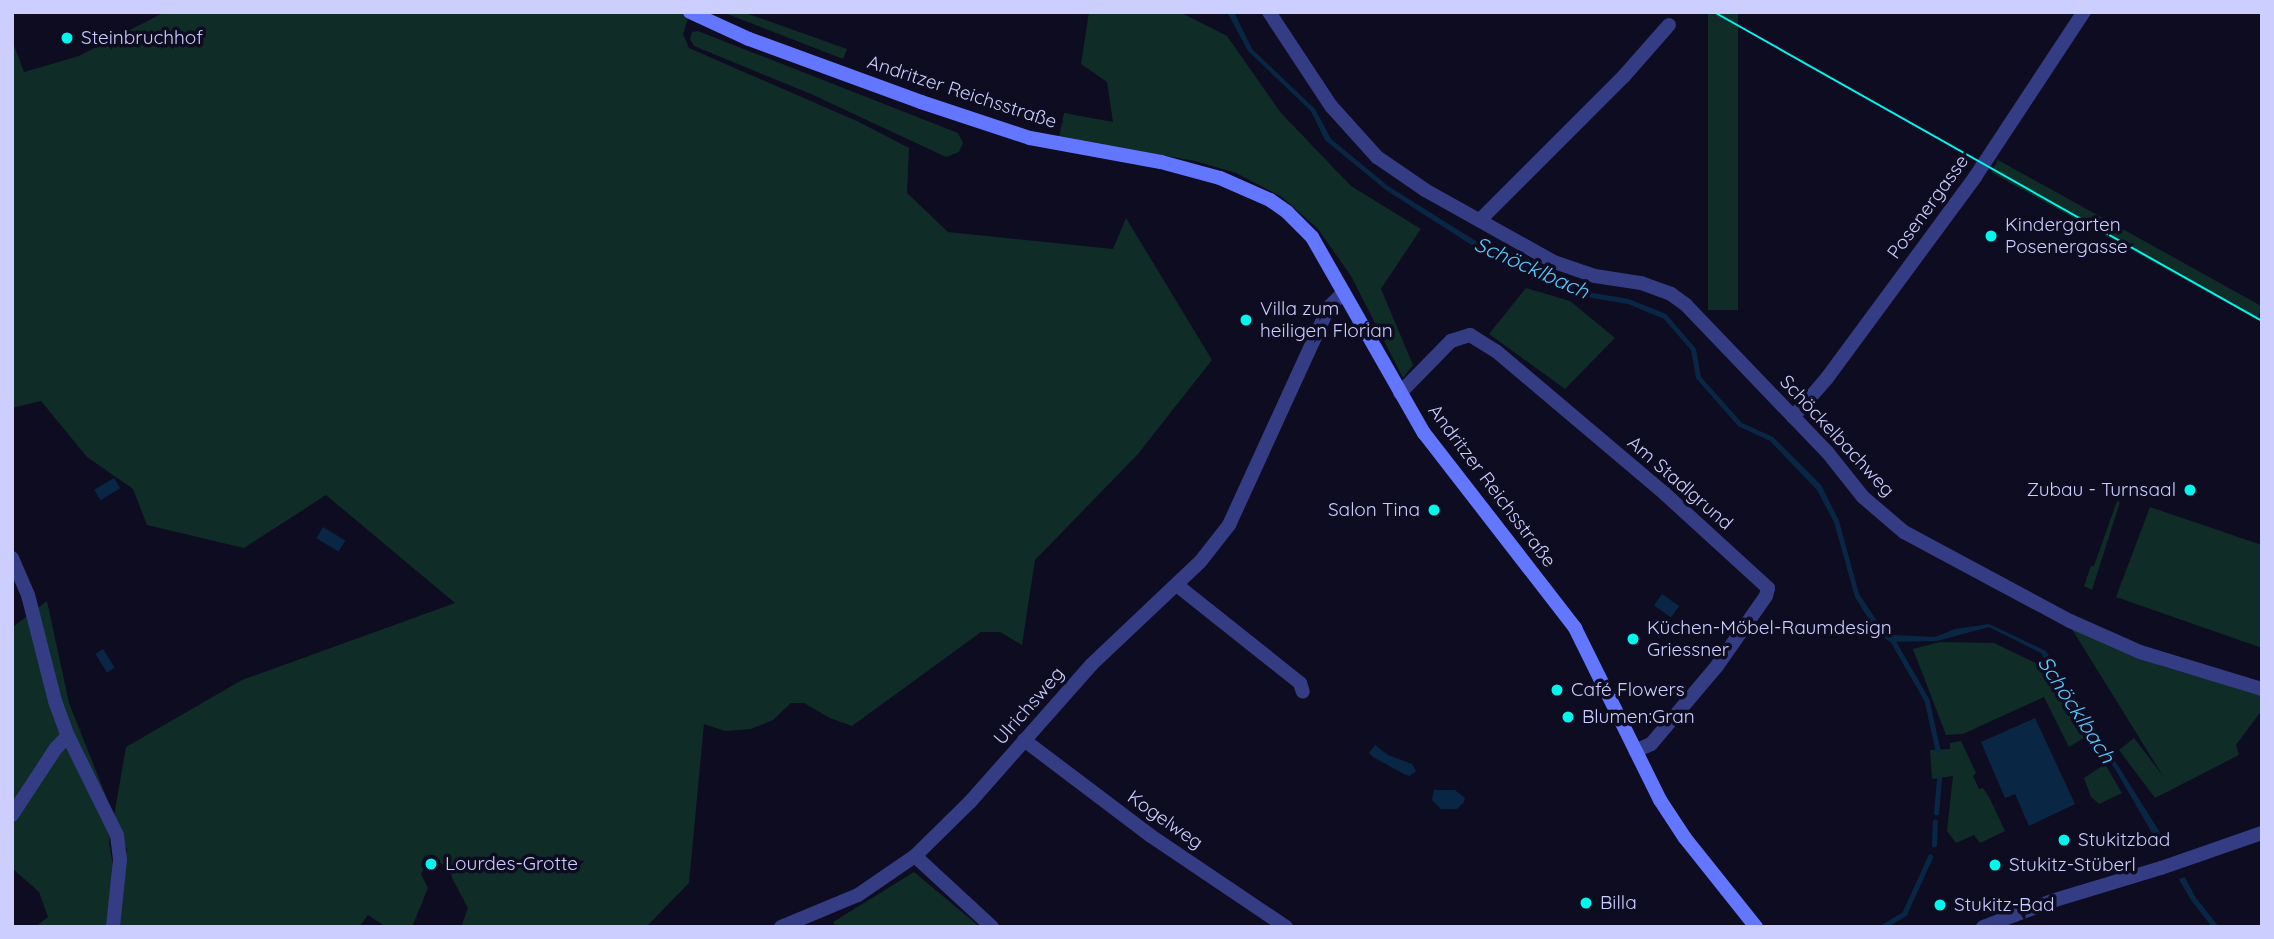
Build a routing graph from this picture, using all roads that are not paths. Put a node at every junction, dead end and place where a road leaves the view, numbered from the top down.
1 (690, 12) edge
2 (1269, 12) edge
3 (2084, 12) edge
4 (1669, 25) dead end
5 (1480, 220) junction
6 (1343, 293) junction
7 (1400, 393) junction
8 (1793, 417) junction
9 (12, 558) edge
10 (1178, 586) junction
11 (2262, 689) edge
12 (1303, 692) dead end
13 (68, 736) junction
14 (1024, 740) junction
15 (1635, 751) junction
16 (12, 815) edge
17 (2262, 833) edge
18 (915, 856) junction
19 (113, 927) edge
20 (781, 927) edge
21 (992, 927) edge
22 (1286, 927) edge
23 (1756, 927) edge
24 (1983, 927) edge

1 - 6 main road, Andritzer Reichsstraße
2 - 5 street, Schöckelbachweg
3 - 8 street, Posenergasse
4 - 5 street
5 - 8 street, Schöckelbachweg
6 - 7 main road, Andritzer Reichsstraße
6 - 10 street, Ulrichsweg
7 - 15 main road, Andritzer Reichsstraße
7 - 15 street, Am Stadlgrund
8 - 11 street, Schöckelbachweg
9 - 13 street
10 - 12 street
10 - 14 street, Ulrichsweg
13 - 16 street
13 - 19 street
14 - 18 street, Ulrichsweg
14 - 22 street, Kogelweg
15 - 23 main road, Andritzer Reichsstraße
17 - 24 street
18 - 20 street, Ulrichsweg
18 - 21 street

